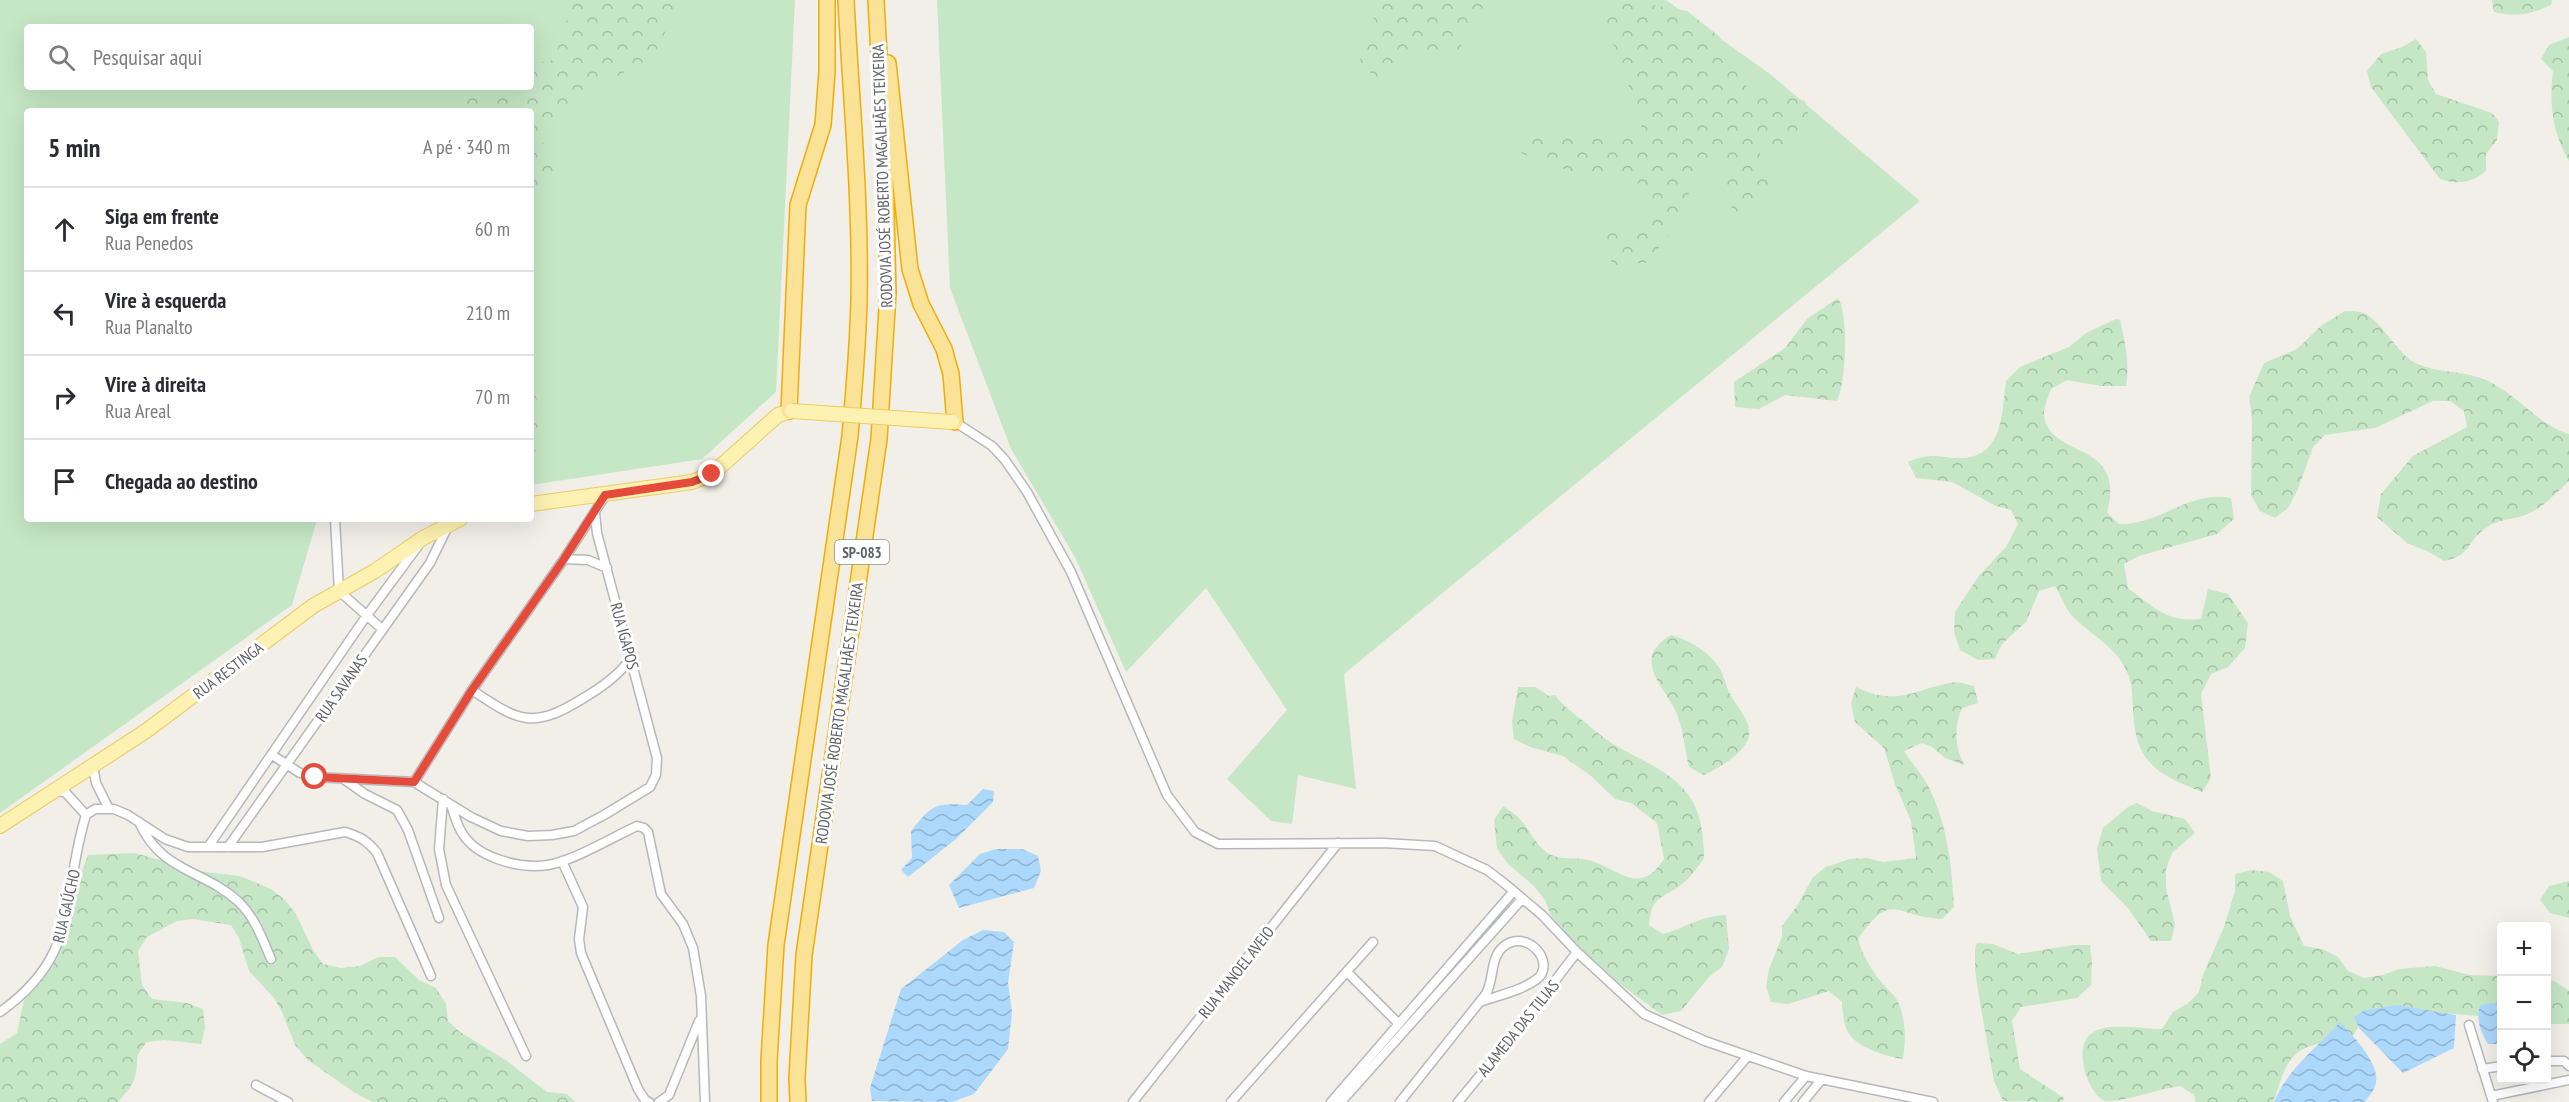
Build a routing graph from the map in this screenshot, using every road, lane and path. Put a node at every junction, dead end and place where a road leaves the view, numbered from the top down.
1 (827, 0) edge
2 (846, 0) edge
3 (876, 0) edge
4 (880, 0) edge
5 (791, 411) junction
6 (953, 422) junction
7 (605, 495) junction
8 (534, 504) edge
9 (595, 513) junction
10 (335, 522) edge
11 (454, 522) edge
12 (423, 538) junction
13 (564, 559) junction
14 (607, 568) junction
15 (339, 591) junction
16 (367, 615) junction
17 (382, 629) junction
18 (632, 657) junction
19 (472, 690) junction
20 (272, 755) junction
21 (93, 766) junction
22 (287, 766) junction
23 (345, 779) junction
24 (414, 782) junction
25 (56, 790) junction
26 (447, 802) junction
27 (109, 809) junction
28 (86, 815) junction
29 (138, 822) junction
30 (0, 826) edge
31 (1338, 843) junction
32 (208, 847) junction
33 (228, 848) junction
34 (562, 861) junction
35 (1514, 891) junction
36 (1522, 899) junction
37 (439, 918) dead end
38 (1373, 942) dead end
39 (1577, 952) junction
40 (271, 959) dead end
41 (1347, 972) junction
42 (431, 976) dead end
43 (1480, 1002) junction
44 (0, 1012) edge
45 (701, 1017) junction
46 (1399, 1024) junction
47 (2469, 1025) dead end
48 (526, 1056) dead end
49 (1747, 1057) junction
50 (2551, 1061) edge
51 (2569, 1066) edge
52 (2497, 1067) edge
53 (2482, 1069) junction
54 (1806, 1076) junction
55 (1822, 1079) junction
56 (2569, 1080) edge
57 (256, 1085) dead end
58 (2492, 1099) edge
59 (288, 1102) edge
60 (650, 1102) edge
61 (659, 1102) edge
62 (705, 1102) edge
63 (769, 1102) edge
64 (798, 1102) edge
65 (1133, 1102) edge
66 (1231, 1102) edge
67 (1331, 1102) edge
68 (1341, 1102) edge
69 (1400, 1102) edge
70 (1458, 1102) edge
71 (1709, 1102) edge
72 (1784, 1102) edge
73 (1803, 1102) edge
74 (1933, 1102) edge

1 - 5 highway
2 - 63 highway, RODOVIA JOSÉ ROBERTO MAGALHÃES TEIXEIRA / SP-083
3 - 64 highway, RODOVIA JOSÉ ROBERTO MAGALHÃES TEIXEIRA / SP-083
4 - 6 highway
5 - 6 main road, bridge
5 - 7 main road
6 - 31 street
7 - 8 main road
7 - 9 street
9 - 13 street
9 - 14 street, RUA IGAPOS
10 - 15 street
11 - 12 main road, RUA RESTINGA
11 - 17 street, RUA SAVANAS
12 - 15 main road, RUA RESTINGA
12 - 16 street, RUA SAVANAS
13 - 14 street
13 - 19 street
14 - 18 street, RUA IGAPOS
15 - 16 street
15 - 21 main road, RUA RESTINGA
16 - 17 street
16 - 20 street, RUA SAVANAS
17 - 22 street, RUA SAVANAS
18 - 19 street
18 - 26 street, RUA IGAPOS
19 - 24 street
20 - 22 street
20 - 32 street, RUA SAVANAS
21 - 25 main road, RUA RESTINGA
21 - 27 street
22 - 23 street
22 - 33 street, RUA SAVANAS
23 - 24 street
23 - 37 street
24 - 26 street
25 - 28 street
25 - 30 main road, RUA RESTINGA
26 - 34 street
26 - 48 street
27 - 28 street
27 - 29 street
28 - 44 street, RUA GAÚCHO
29 - 32 street
29 - 40 street
31 - 35 street
31 - 65 street, RUA MANOEL AVEIO
32 - 33 street
33 - 42 street
34 - 45 street
34 - 60 street
35 - 36 street
35 - 46 street
36 - 39 street
36 - 68 street
38 - 41 street
39 - 49 street
39 - 70 street, ALAMEDA DAS TILIAS
41 - 46 street
41 - 66 street
43 - 43 street
43 - 69 street
45 - 61 street
45 - 62 street
46 - 67 street
47 - 53 street
49 - 54 street
49 - 71 street
50 - 51 street
52 - 53 street
53 - 58 street
54 - 55 street
54 - 72 street
55 - 73 street
55 - 74 street
56 - 58 street
57 - 59 street

